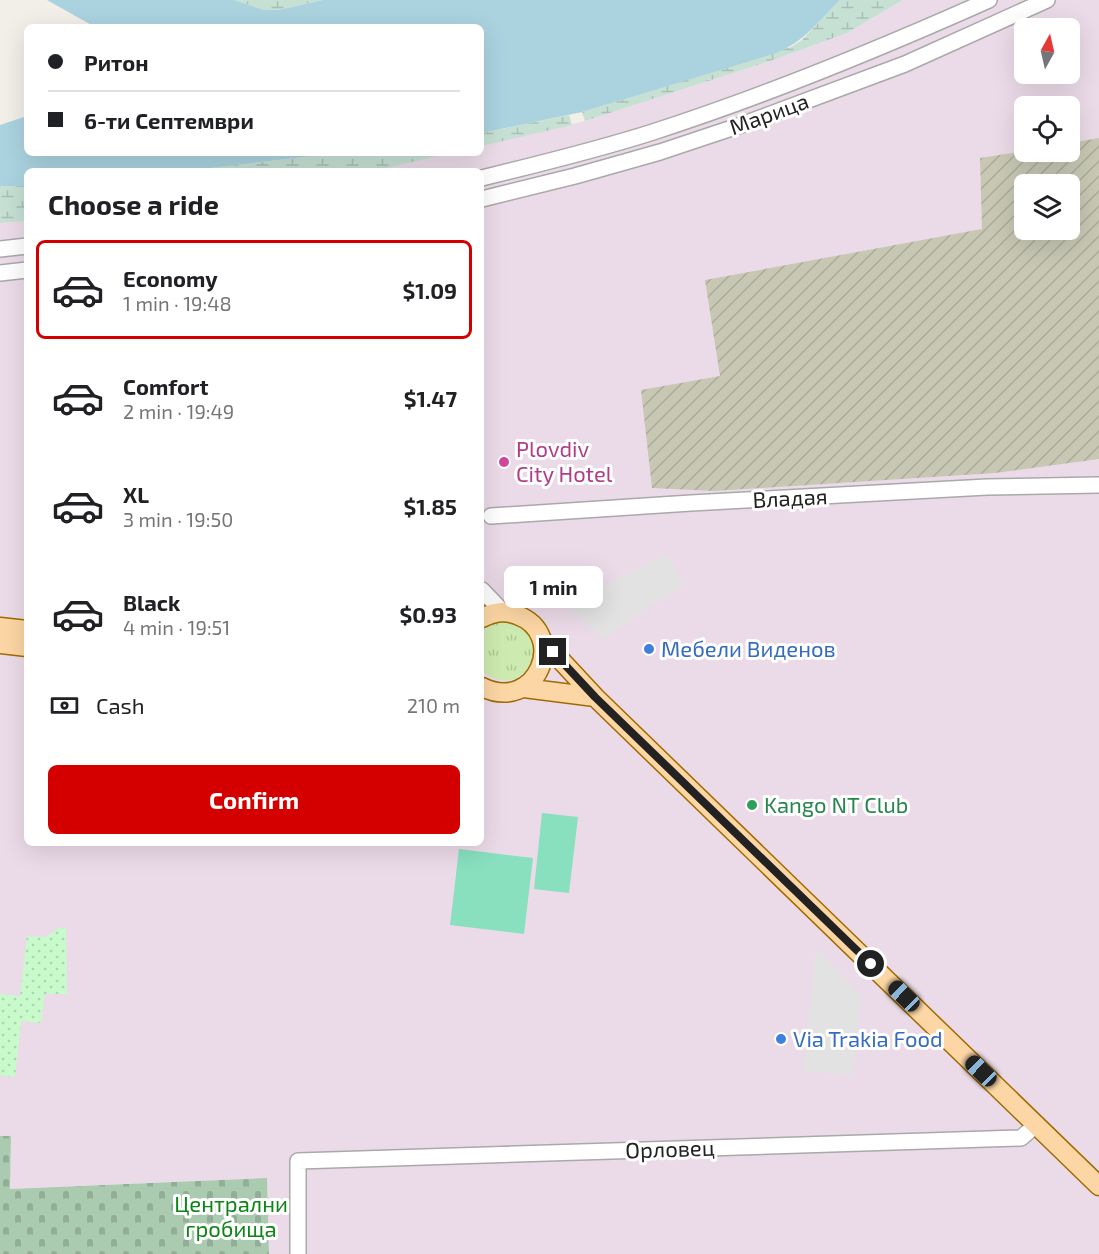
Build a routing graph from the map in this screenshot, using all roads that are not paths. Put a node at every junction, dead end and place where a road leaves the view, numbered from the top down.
1 (988, 0) edge
2 (1047, 0) edge
3 (484, 178) edge
4 (484, 199) edge
5 (24, 246) edge
6 (0, 249) edge
7 (24, 270) edge
8 (0, 273) edge
9 (1096, 484) edge
10 (485, 519) edge
11 (484, 592) edge
12 (503, 612) junction
13 (484, 617) edge
14 (0, 627) edge
15 (24, 630) edge
16 (542, 639) junction
17 (0, 644) edge
18 (24, 647) edge
19 (484, 688) edge
20 (524, 688) junction
21 (595, 697) junction
22 (1036, 1124) junction
23 (1099, 1186) edge
24 (298, 1254) edge

1 - 3 street, Марица
2 - 4 street, Марица
5 - 6 street
7 - 8 street
9 - 10 street, Владая
11 - 12 street
12 - 13 main road
12 - 16 main road
14 - 15 main road
16 - 20 main road
16 - 21 main road
17 - 18 main road
19 - 20 main road
20 - 21 main road
21 - 22 main road
22 - 23 main road
22 - 24 street, Орловец

